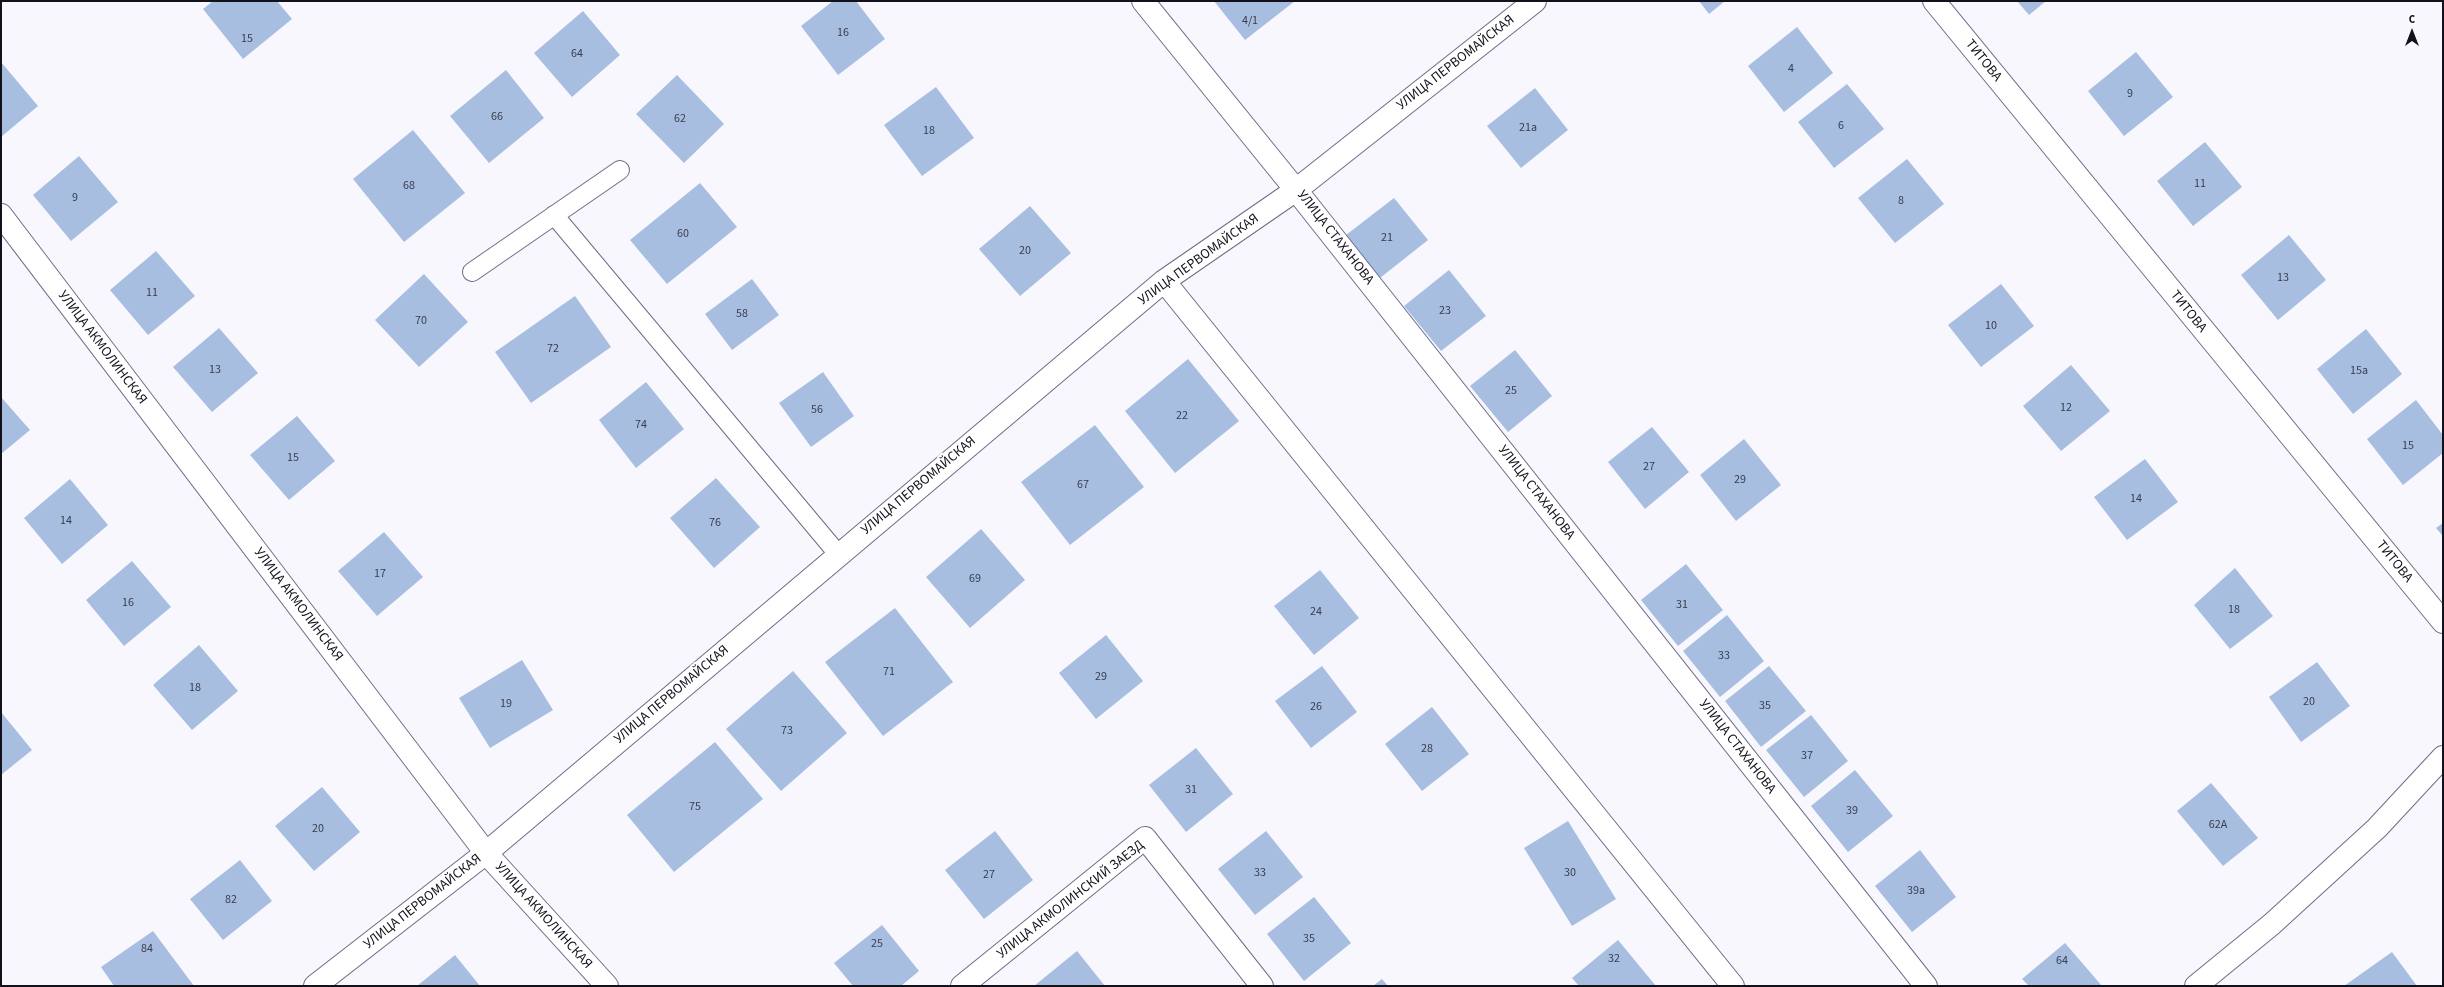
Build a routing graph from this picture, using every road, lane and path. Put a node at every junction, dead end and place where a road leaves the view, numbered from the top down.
1 (1143, 1) edge
2 (1535, 1) edge
3 (1934, 1) edge
4 (620, 170) dead end
5 (1296, 190) junction
6 (1, 215) edge
7 (554, 215) junction
8 (472, 272) dead end
9 (1164, 281) junction
10 (838, 554) junction
11 (2443, 622) edge
12 (2443, 757) edge
13 (486, 853) junction
14 (315, 986) edge
15 (607, 986) edge
16 (962, 986) edge
17 (1262, 986) edge
18 (1732, 986) edge
19 (1926, 986) edge
20 (2196, 986) edge

1 - 5 street, УЛИЦА СТАХАНОВА
2 - 5 street, УЛИЦА ПЕРВОМАЙСКАЯ
3 - 11 street, ТИТОВА
4 - 7 lane
5 - 9 street, УЛИЦА ПЕРВОМАЙСКАЯ
5 - 19 street, УЛИЦА СТАХАНОВА
6 - 13 street, УЛИЦА АКМОЛИНСКАЯ
7 - 8 lane
7 - 10 lane
9 - 10 street, УЛИЦА ПЕРВОМАЙСКАЯ
9 - 18 street
10 - 13 street, УЛИЦА ПЕРВОМАЙСКАЯ
12 - 20 street
13 - 14 street, УЛИЦА ПЕРВОМАЙСКАЯ
13 - 15 street, УЛИЦА АКМОЛИНСКАЯ
16 - 17 street, УЛИЦА АКМОЛИНСКИЙ ЗАЕЗД

